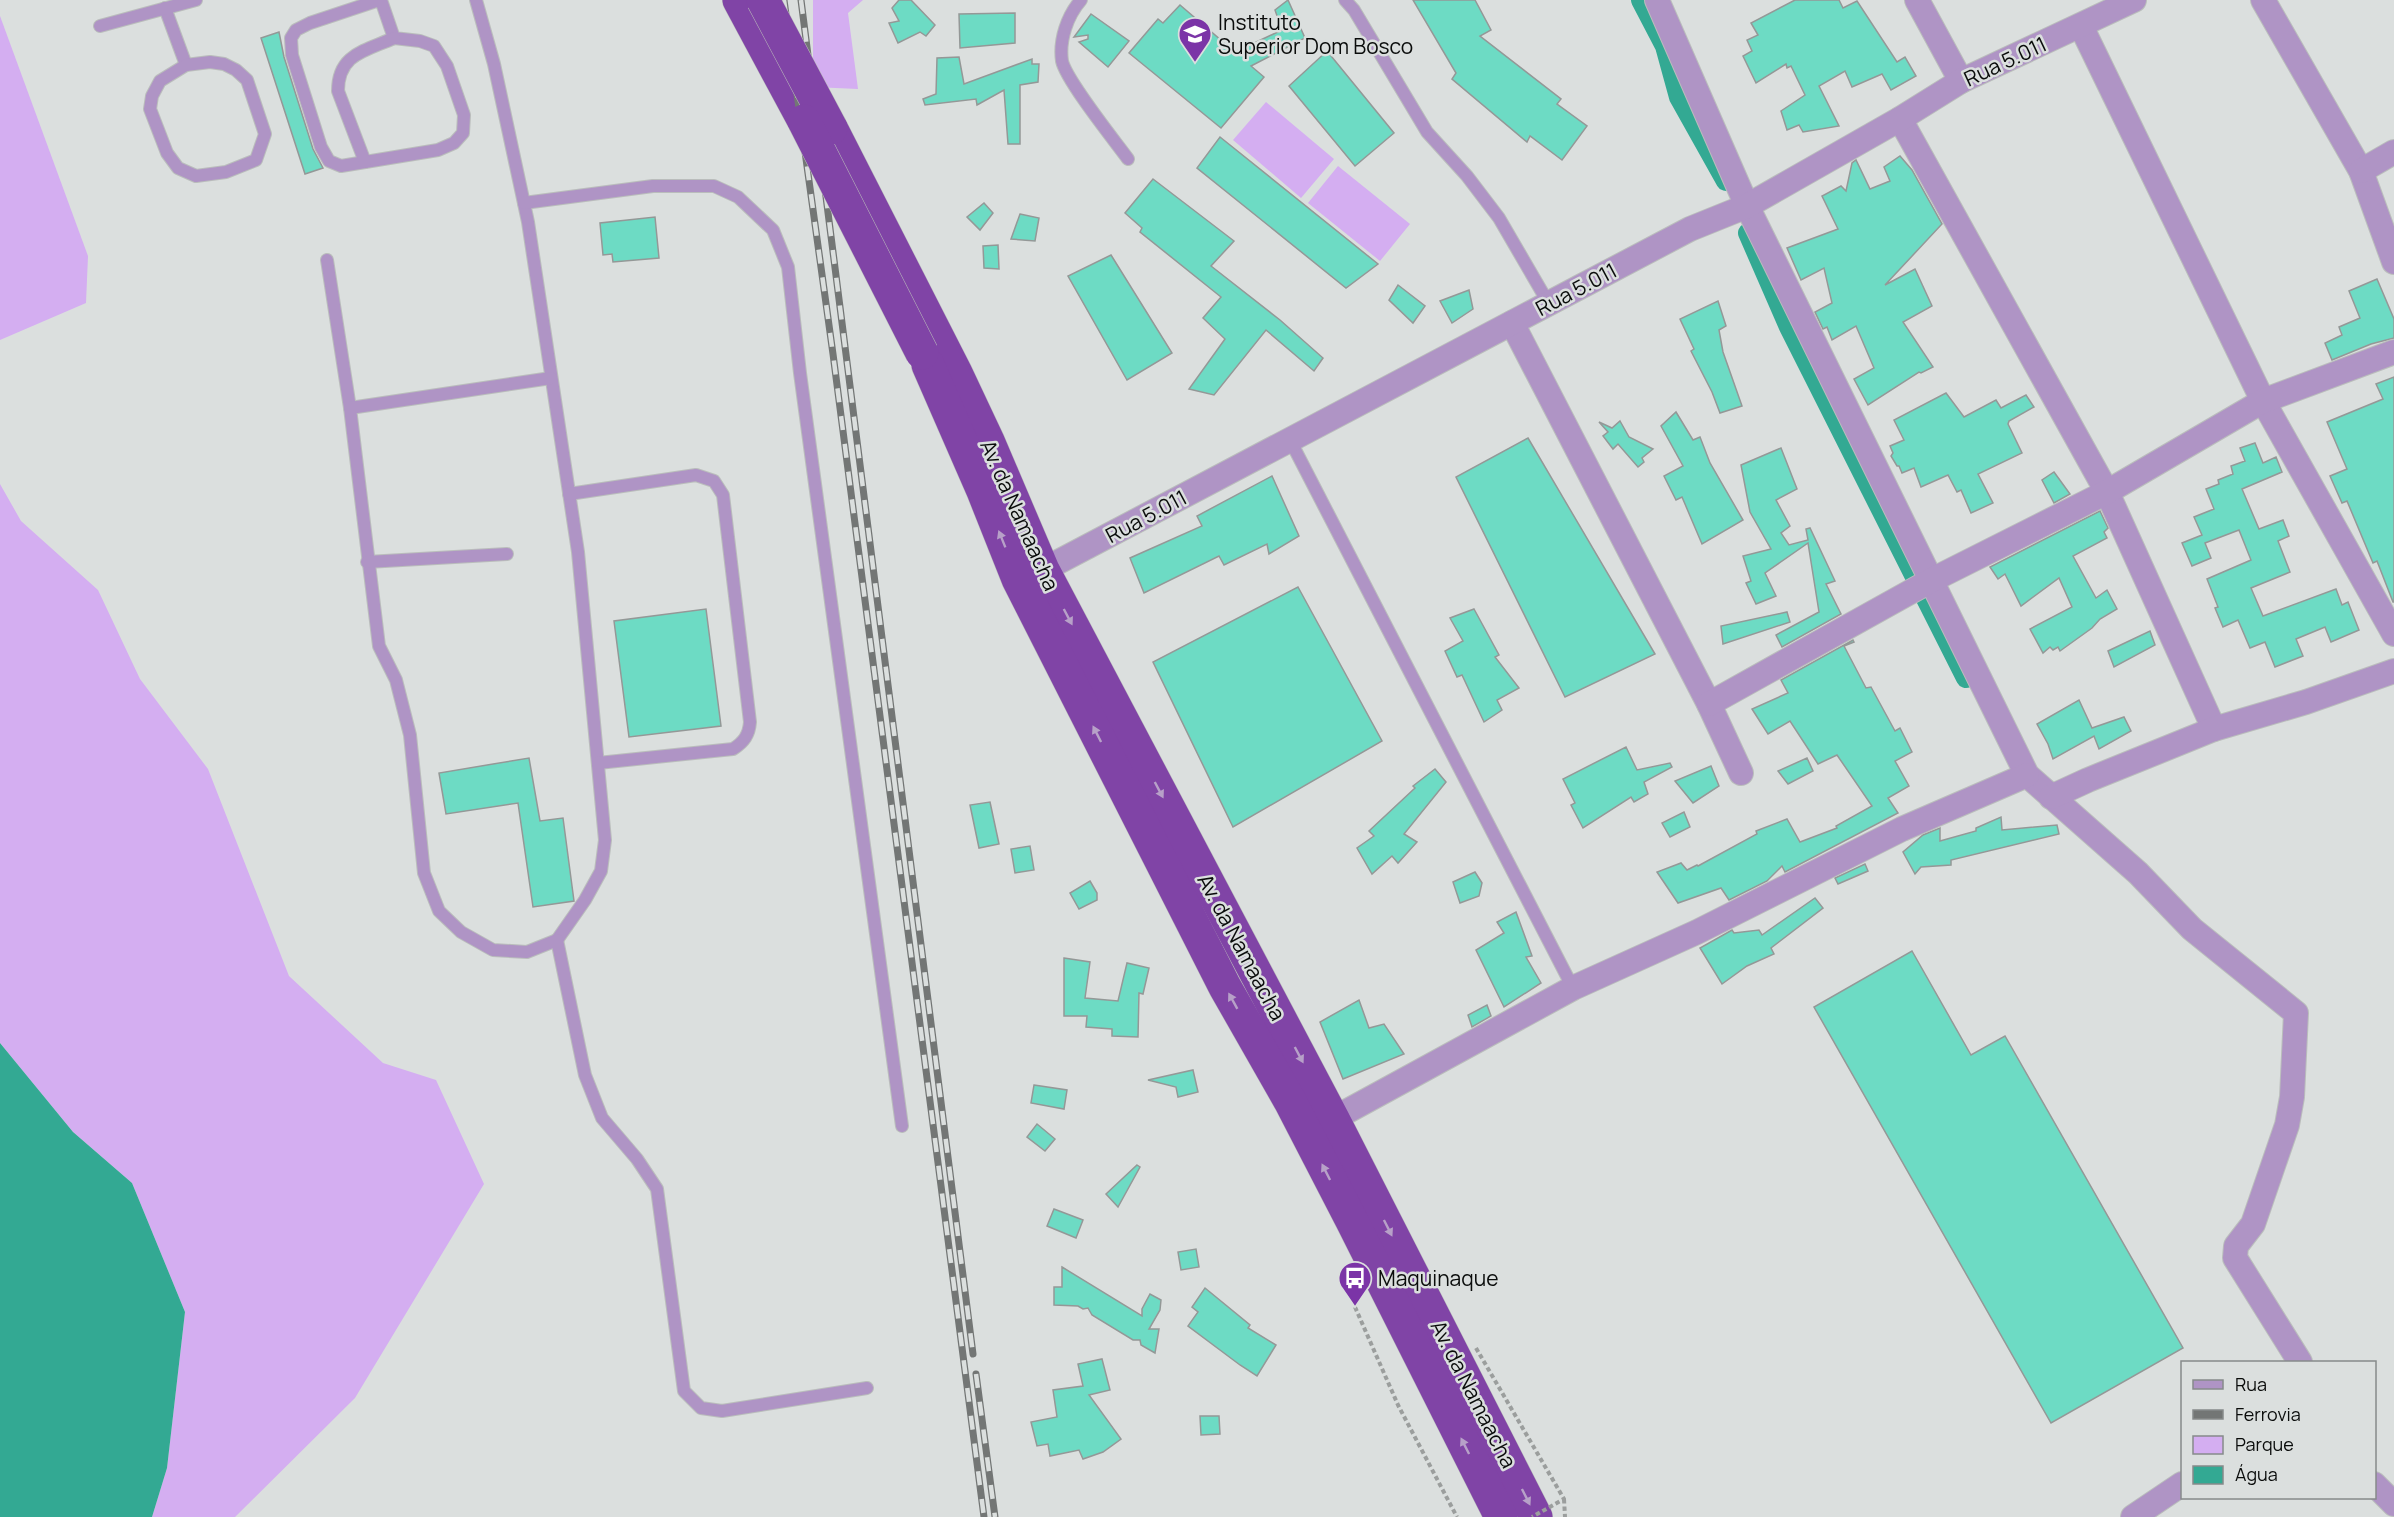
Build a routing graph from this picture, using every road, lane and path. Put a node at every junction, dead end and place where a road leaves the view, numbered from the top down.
1 (196, 0) edge
2 (380, 0) edge
3 (476, 0) edge
4 (740, 0) edge
5 (762, 0) edge
6 (1081, 0) edge
7 (1345, 0) edge
8 (1657, 0) edge
9 (1917, 0) edge
10 (2134, 0) edge
11 (2263, 0) edge
12 (165, 8) junction
13 (100, 26) dead end
14 (2081, 26) junction
15 (394, 38) junction
16 (186, 65) junction
17 (1961, 81) junction
18 (1900, 119) junction
19 (817, 124) junction
20 (2394, 152) edge
21 (1128, 159) dead end
22 (365, 162) junction
23 (2361, 171) junction
24 (524, 203) junction
25 (1747, 206) junction
26 (327, 260) dead end
27 (2394, 262) edge
28 (1549, 304) junction
29 (1512, 323) junction
30 (2394, 352) edge
31 (551, 378) junction
32 (2263, 401) junction
33 (350, 408) junction
34 (1290, 440) junction
35 (2107, 492) junction
36 (569, 494) junction
37 (507, 554) dead end
38 (367, 562) junction
39 (1030, 574) junction
40 (1930, 581) junction
41 (2394, 634) edge
42 (2394, 671) edge
43 (1709, 704) junction
44 (2214, 729) junction
45 (598, 763) junction
46 (1741, 773) dead end
47 (2026, 775) junction
48 (2051, 797) junction
49 (557, 940) junction
50 (1574, 988) junction
51 (1333, 1119) junction
52 (902, 1126) dead end
53 (1355, 1307) dead end
54 (1476, 1348) dead end
55 (2299, 1361) edge
56 (867, 1388) dead end
57 (2181, 1485) edge
58 (2376, 1486) edge
59 (1564, 1499) junction
60 (2394, 1504) edge
61 (1457, 1517) edge
62 (1501, 1517) edge
63 (1534, 1517) edge
64 (1565, 1517) edge
65 (2133, 1517) edge

1 - 12 lane
2 - 15 lane
2 - 22 lane
3 - 24 lane
4 - 19 highway
5 - 19 highway, bridge
6 - 21 lane
7 - 28 lane
8 - 25 street
9 - 17 street
10 - 14 street, Rua 5.011
11 - 23 street
12 - 13 lane
12 - 16 lane
14 - 17 street, Rua 5.011
14 - 32 street
15 - 22 lane
15 - 22 lane
16 - 16 lane
17 - 18 street, Rua 5.011
18 - 25 street, Rua 5.011
18 - 35 street
39 -> 19 highway, Av. da Namaacha, bridge
19 - 39 highway, Av. da Namaacha
20 - 23 street
23 - 27 street
24 - 31 lane
24 - 52 lane
25 - 28 street, Rua 5.011
25 - 40 street
26 - 33 lane
28 - 29 street, Rua 5.011
29 - 34 street, Rua 5.011
29 - 43 street
30 - 32 street
31 - 33 lane
31 - 36 lane
32 - 35 street
32 - 41 street
33 - 38 lane
34 - 39 street, Rua 5.011
34 - 50 lane
35 - 40 street
35 - 44 street
36 - 45 lane
36 - 45 lane
37 - 38 lane
38 - 49 lane
39 -> 51 highway, Av. da Namaacha
62 -> 39 highway, Av. da Namaacha
40 - 43 street
40 - 47 street
42 - 44 street
43 - 46 street
44 - 48 street
45 - 49 lane
47 - 48 street
47 - 50 street
48 - 55 street
49 - 56 lane
50 - 51 street
51 -> 63 highway, Av. da Namaacha
53 - 61 path
54 - 59 path, bridge
57 - 65 street
58 - 60 street
59 - 63 path, bridge
59 - 64 path

